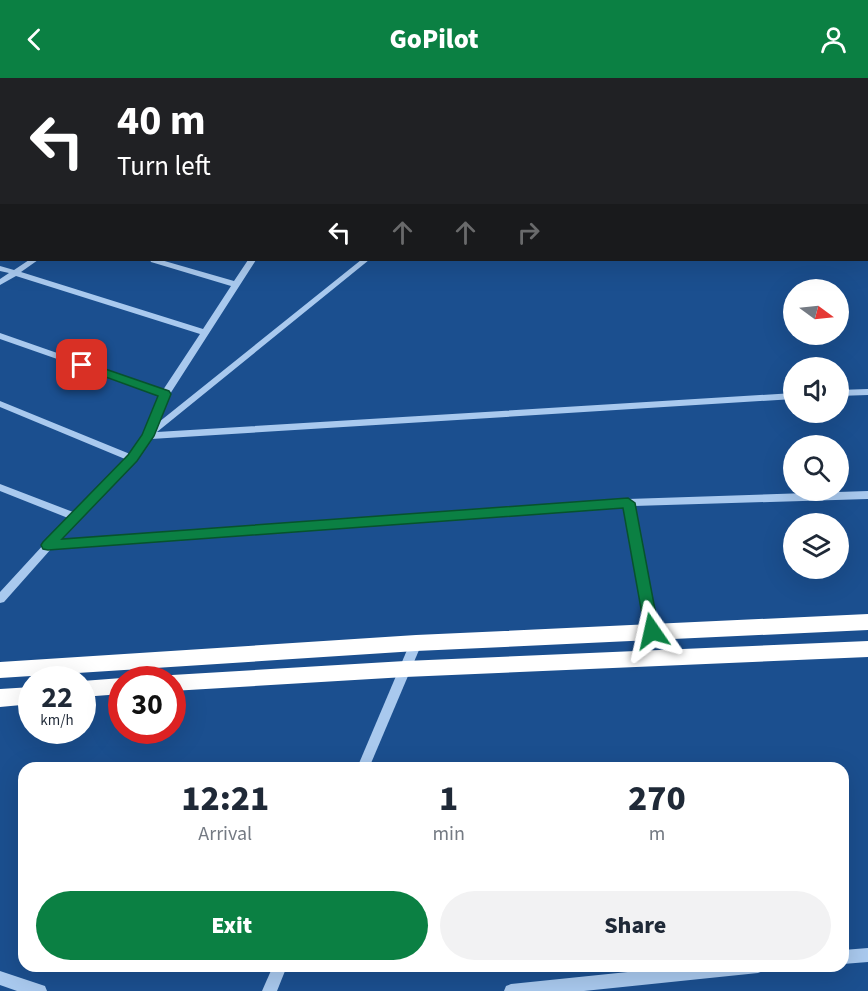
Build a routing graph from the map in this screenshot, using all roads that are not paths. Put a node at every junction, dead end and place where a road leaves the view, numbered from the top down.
1 (33, 261) edge
2 (157, 261) edge
3 (251, 261) edge
4 (364, 261) edge
5 (0, 267) edge
6 (16, 273) junction
7 (0, 284) edge
8 (235, 284) junction
9 (203, 332) junction
10 (0, 336) edge
11 (868, 392) edge
12 (849, 393) edge
13 (165, 394) junction
14 (783, 397) edge
15 (0, 404) edge
16 (148, 436) junction
17 (132, 458) junction
18 (0, 487) edge
19 (868, 495) edge
20 (628, 503) junction
21 (75, 517) junction
22 (48, 545) junction
23 (0, 598) edge
24 (868, 622) edge
25 (652, 631) junction
26 (416, 643) junction
27 (868, 649) edge
28 (405, 669) junction
29 (0, 670) edge
30 (186, 682) edge
31 (18, 696) edge
32 (0, 698) edge
33 (366, 762) edge
34 (868, 955) edge
35 (849, 957) edge
36 (277, 972) edge
37 (699, 972) edge
38 (0, 978) edge
39 (40, 991) edge
40 (269, 991) edge
41 (511, 991) edge

1 - 6 street
2 - 8 street
3 - 8 street
4 - 16 street
5 - 6 street
6 - 7 street
6 - 9 street
8 - 9 street
9 - 13 street
10 - 13 street
11 - 12 street
13 - 16 street
14 - 16 street
15 - 17 street
16 - 17 street
17 - 21 street
18 - 21 street
19 - 20 street
20 - 22 street
20 - 25 street
21 - 22 street
22 - 23 street
24 - 25 highway
25 - 26 highway
26 - 28 street
26 - 29 highway
27 - 28 highway
28 - 30 highway
28 - 33 street
31 - 32 highway
34 - 35 street
36 - 40 street
37 - 41 street
38 - 39 street

